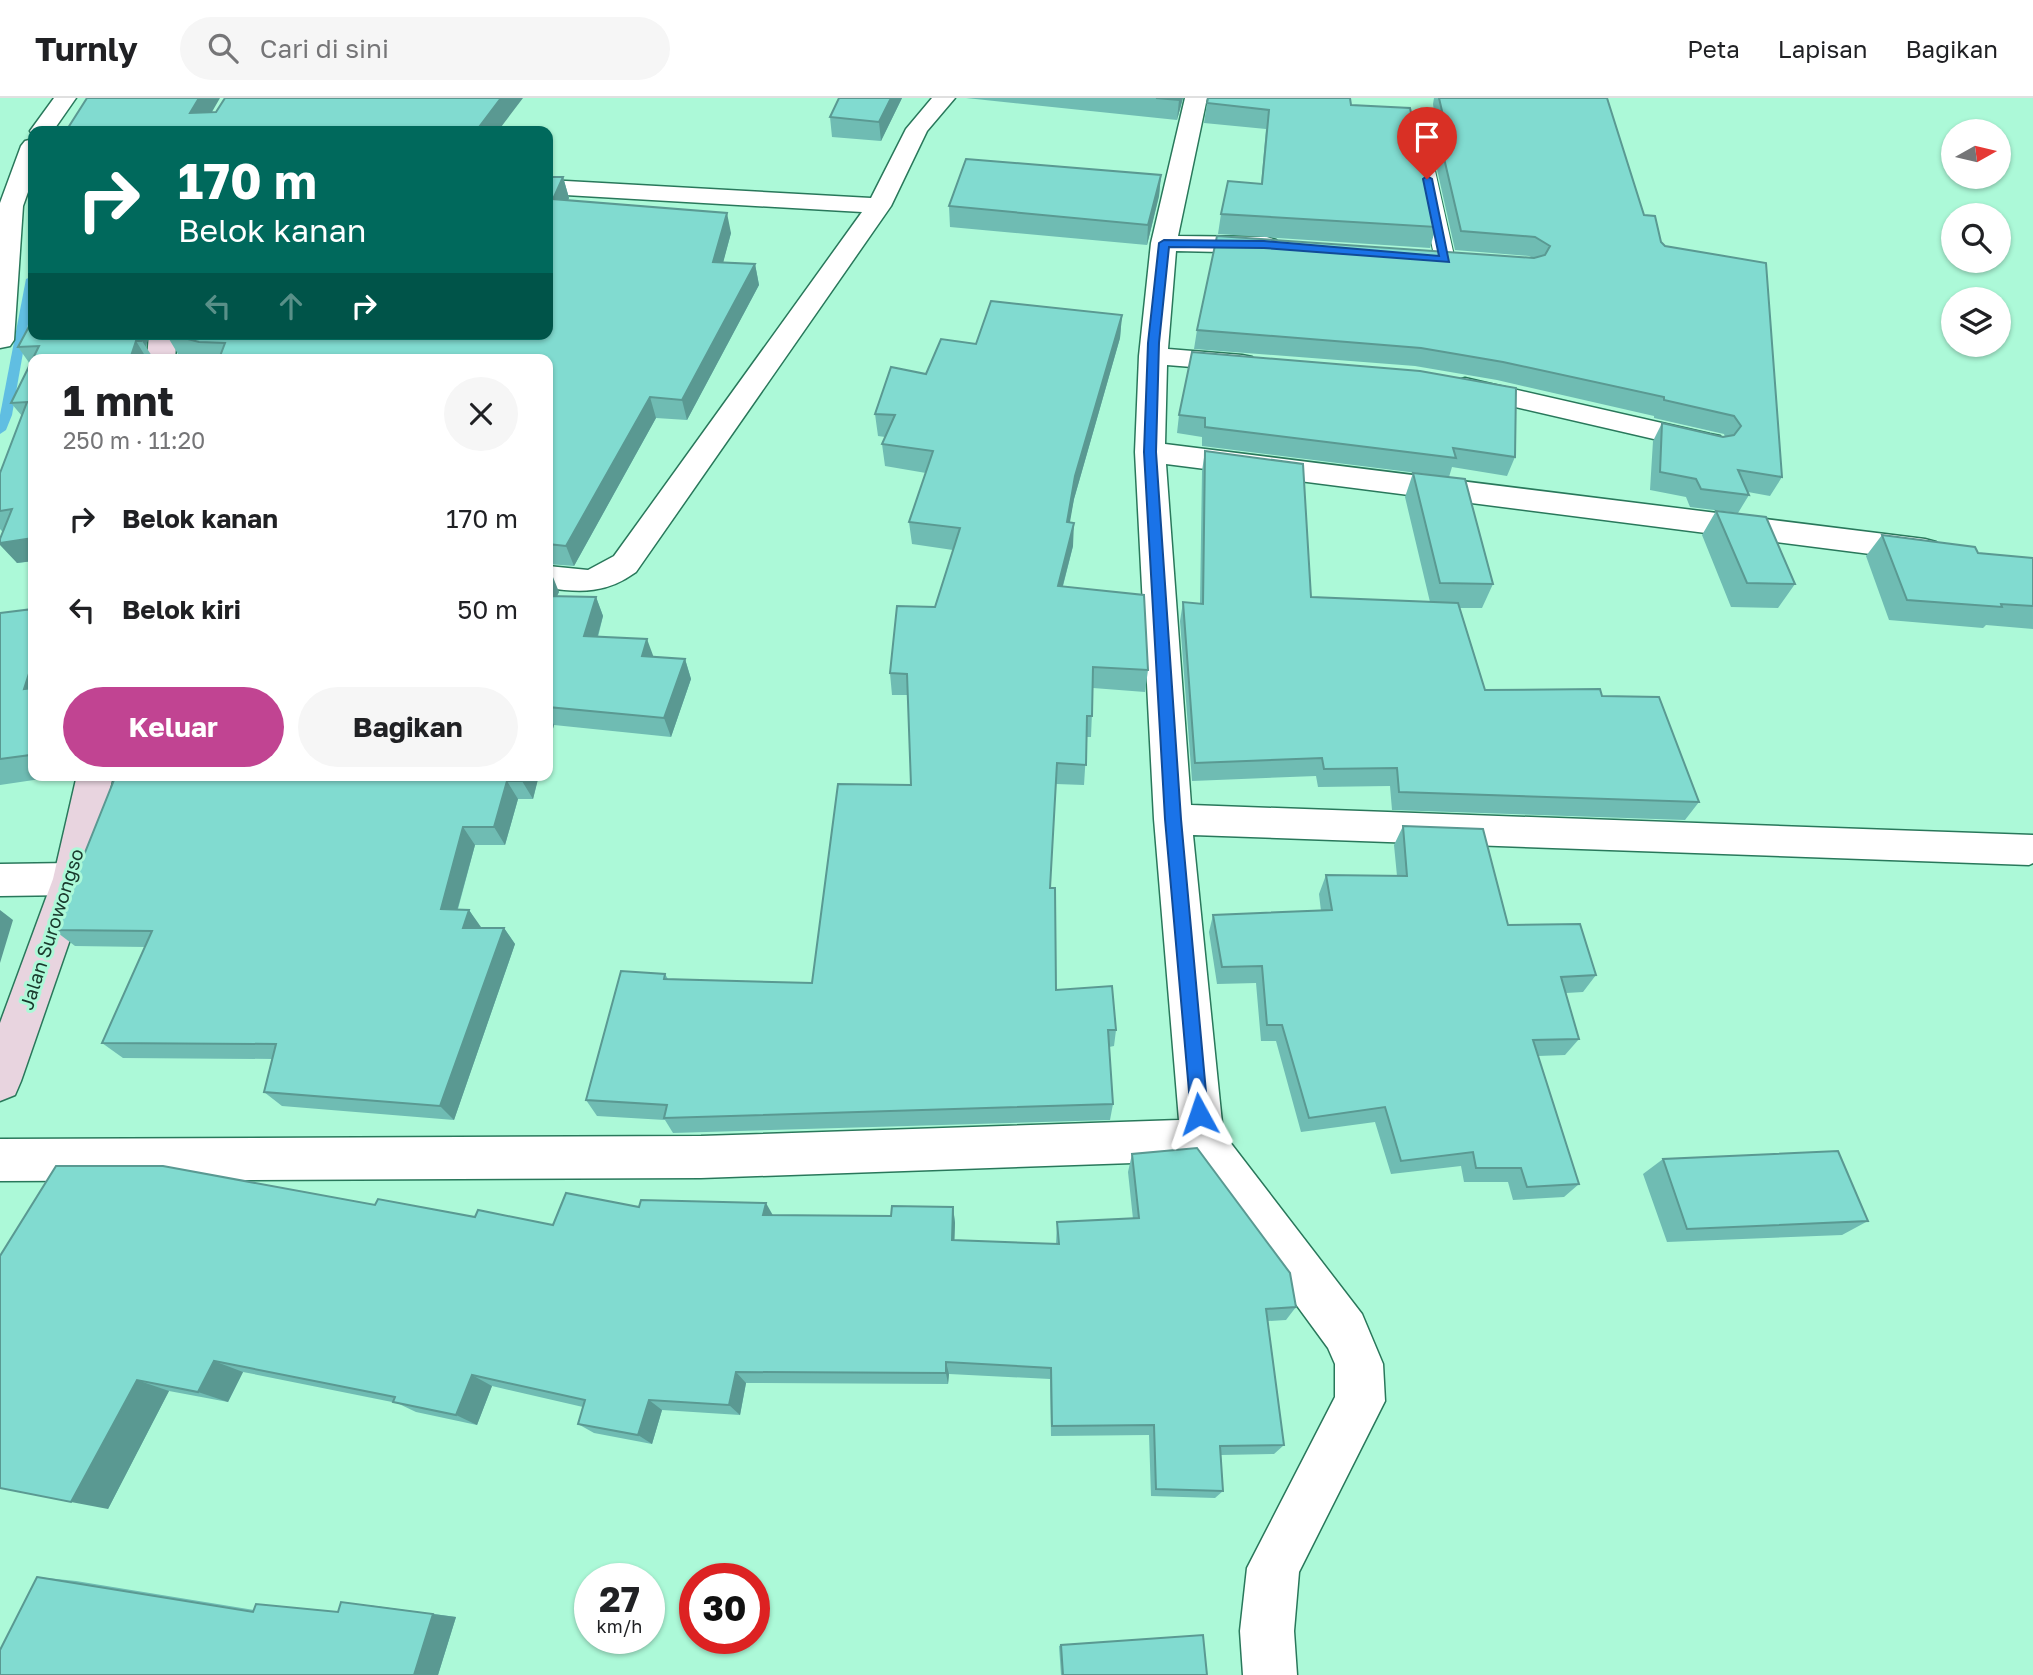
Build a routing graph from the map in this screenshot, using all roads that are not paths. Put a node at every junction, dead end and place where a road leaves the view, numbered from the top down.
1 (65, 98) edge
2 (944, 98) edge
3 (1196, 98) edge
4 (45, 126) edge
5 (1416, 126) edge
6 (28, 160) edge
7 (553, 187) edge
8 (879, 206) junction
9 (1164, 243) junction
10 (1291, 247) edge
11 (1432, 259) joint
12 (1472, 262) edge
13 (0, 340) edge
14 (1153, 356) junction
15 (1270, 366) edge
16 (1442, 383) edge
17 (1713, 443) edge
18 (1150, 452) junction
19 (1950, 553) edge
20 (553, 578) edge
21 (93, 781) edge
22 (1173, 819) junction
23 (2029, 849) dead end
24 (72, 879) junction
25 (0, 880) edge
26 (0, 1081) edge
27 (1202, 1140) junction
28 (0, 1160) edge
29 (1270, 1675) edge

1 - 4 street
2 - 8 street
3 - 9 street
5 - 11 lane
6 - 13 street
7 - 8 street
8 - 20 street
9 - 10 street
9 - 14 street
11 - 12 street
14 - 15 street
14 - 18 street
16 - 17 street
18 - 19 street
18 - 22 street
21 - 24 street, Jalan Surowongso
22 - 23 street
22 - 27 street
24 - 25 street
24 - 26 street, Jalan Surowongso
27 - 28 street
27 - 29 street

